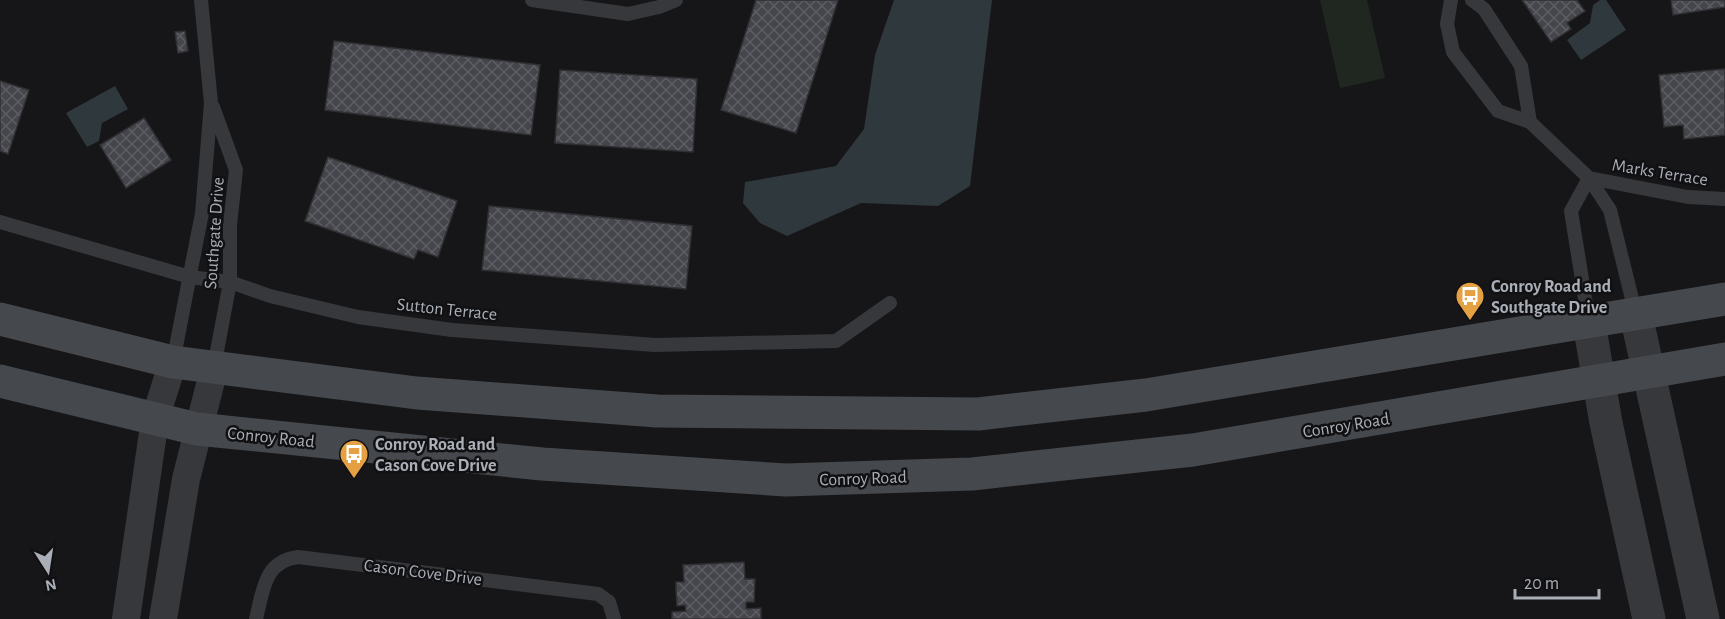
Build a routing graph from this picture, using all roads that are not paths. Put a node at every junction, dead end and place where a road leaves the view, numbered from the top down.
1 (201, 0) edge
2 (532, 0) edge
3 (676, 0) edge
4 (1451, 0) edge
5 (1472, 0) edge
6 (211, 103) junction
7 (1530, 122) junction
8 (1589, 178) junction
9 (1725, 199) edge
10 (0, 222) edge
11 (190, 277) junction
12 (230, 282) junction
13 (1725, 299) edge
14 (890, 303) dead end
15 (1636, 315) junction
16 (0, 319) edge
17 (1589, 323) junction
18 (1725, 359) edge
19 (173, 362) junction
20 (214, 369) junction
21 (1648, 371) junction
22 (0, 381) edge
23 (1597, 382) junction
24 (155, 419) junction
25 (197, 429) junction
26 (126, 619) edge
27 (163, 619) edge
28 (256, 619) edge
29 (614, 619) edge
30 (1649, 619) edge
31 (1703, 619) edge

1 - 6 lane, Southgate Drive
2 - 3 lane
4 - 7 lane
5 - 7 lane
6 - 11 lane, Southgate Drive
6 - 12 lane, Southgate Drive
7 - 8 lane
8 - 9 lane, Marks Terrace
8 - 15 lane
8 - 17 lane
10 - 11 lane, Sutton Terrace
11 - 12 lane, Sutton Terrace
11 - 19 lane, Southgate Drive
12 - 14 lane, Sutton Terrace
12 - 20 lane, Southgate Drive
13 - 15 main road
15 - 17 main road
15 - 21 street
16 - 19 main road
17 - 20 main road
17 - 23 street
18 - 21 main road, Conroy Road
19 - 20 main road
19 - 24 street
20 - 25 street
21 - 23 main road, Conroy Road
21 - 31 street
22 - 24 main road, Conroy Road
23 - 25 main road, Conroy Road
23 - 30 street
24 - 25 main road, Conroy Road
24 - 26 street
25 - 27 street
28 - 29 lane, Cason Cove Drive

